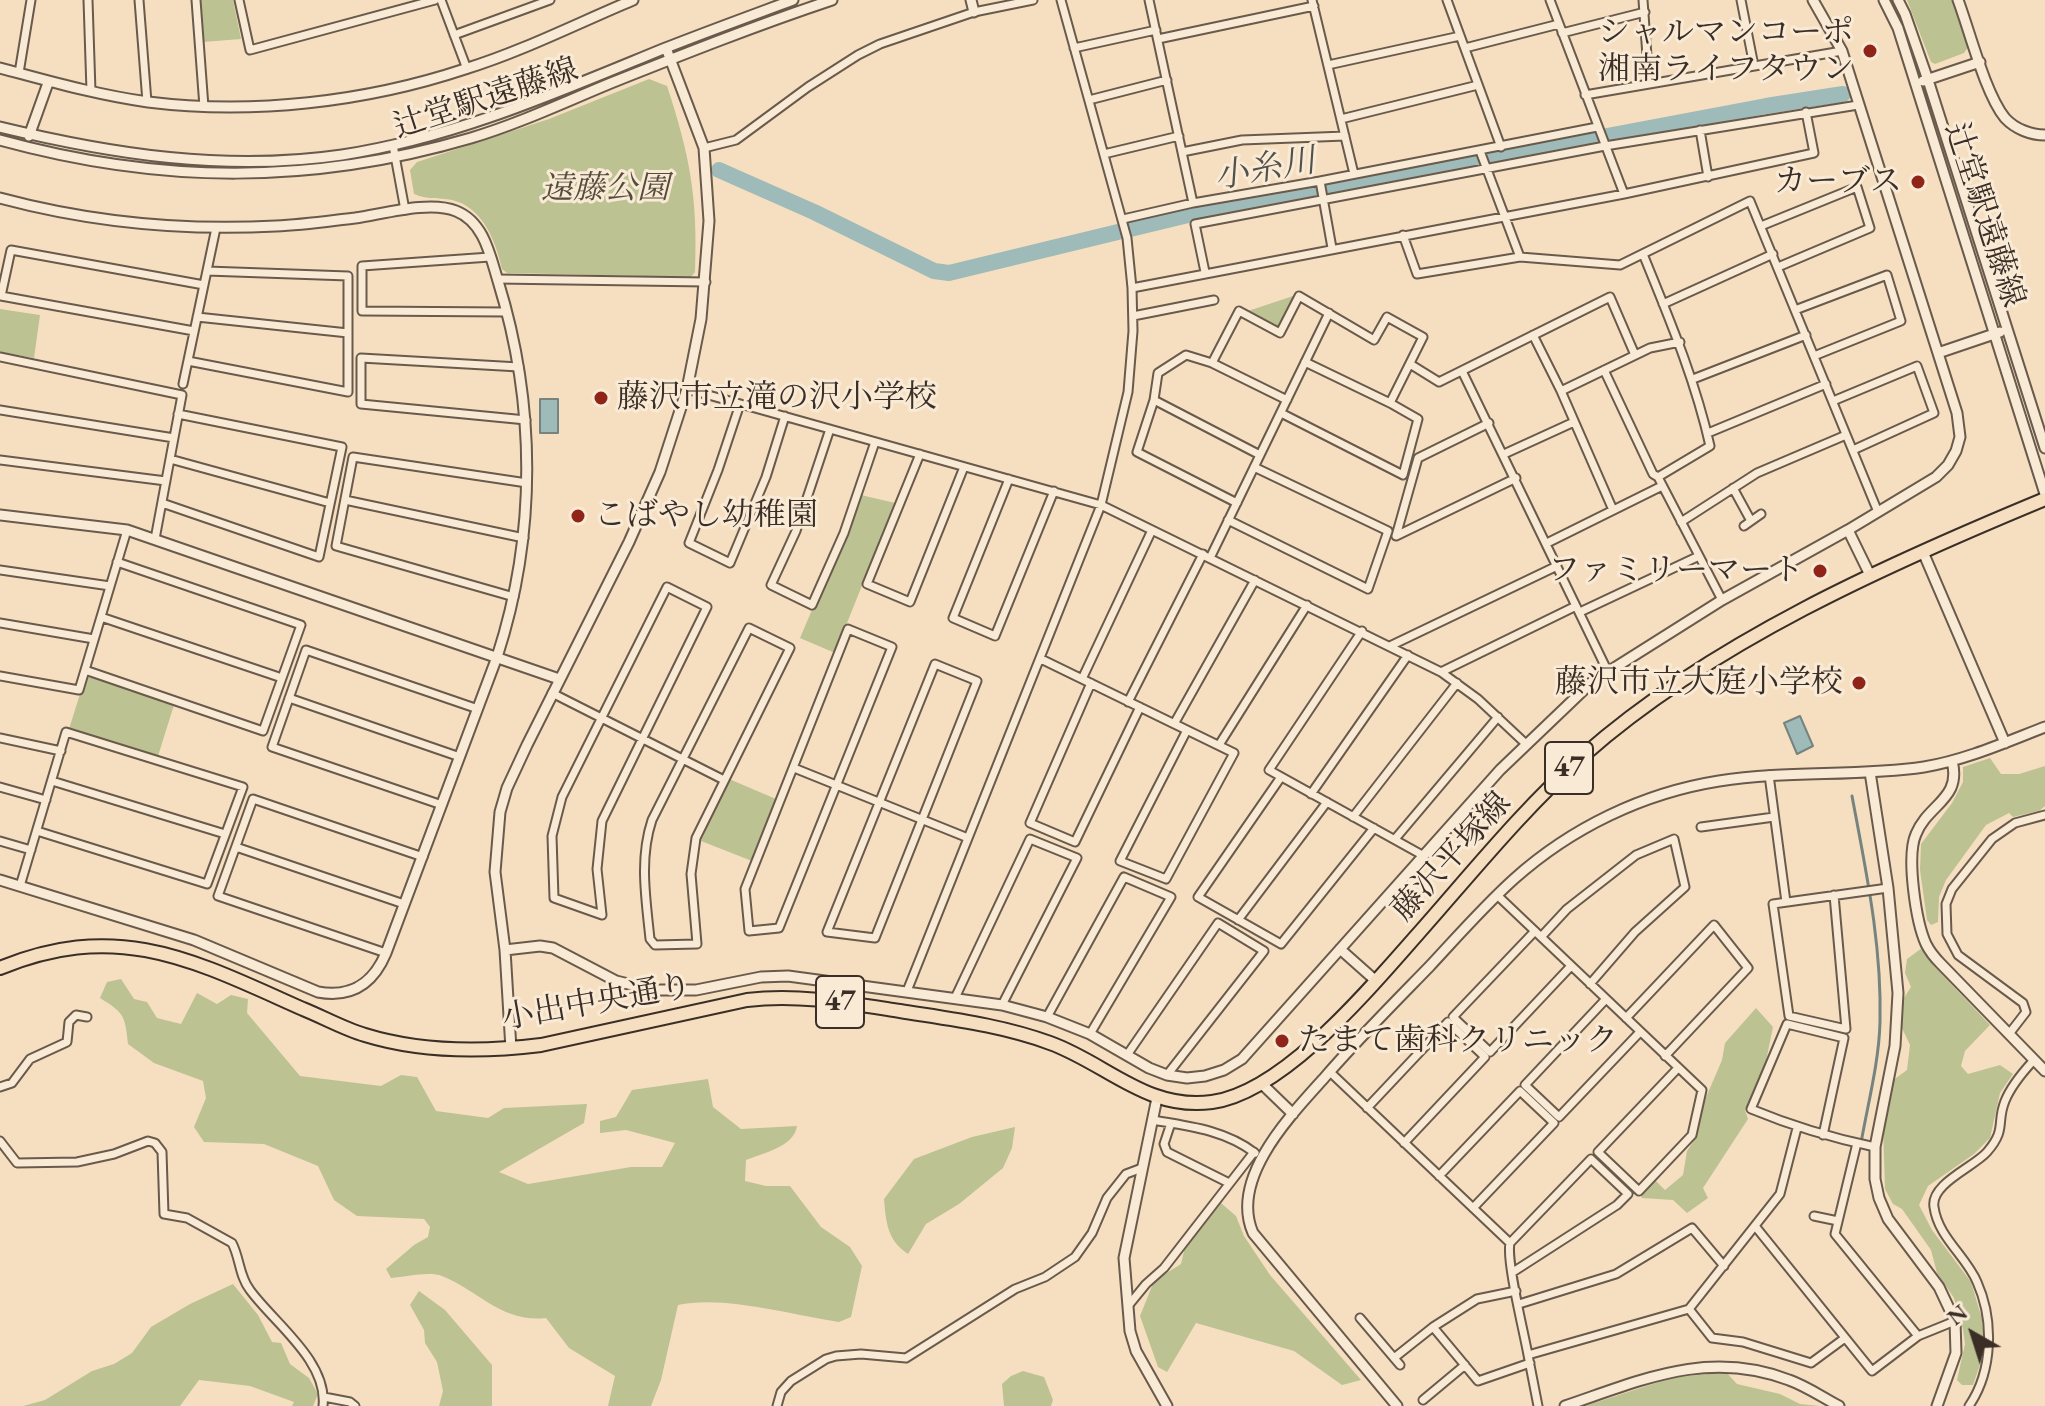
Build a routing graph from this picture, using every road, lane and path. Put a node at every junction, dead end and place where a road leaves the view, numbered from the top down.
1 (31, 0) edge
2 (88, 0) edge
3 (139, 0) edge
4 (196, 0) edge
5 (240, 0) edge
6 (438, 0) edge
7 (550, 0) edge
8 (633, 0) edge
9 (795, 0) edge
10 (832, 0) edge
11 (971, 0) edge
12 (1033, 0) edge
13 (1061, 0) edge
14 (1149, 0) edge
15 (1550, 0) edge
16 (1643, 0) edge
17 (1741, 0) edge
18 (1813, 0) edge
19 (1884, 0) edge
20 (1898, 0) edge
21 (1958, 0) edge
22 (1450, 1) edge
23 (1313, 3) edge
24 (615, 4) edge
25 (801, 10) junction
26 (974, 12) junction
27 (1645, 12) junction
28 (1559, 24) junction
29 (1156, 30) junction
30 (1562, 33) junction
31 (454, 35) junction
32 (1460, 36) junction
33 (1158, 39) junction
34 (666, 48) junction
35 (1074, 48) junction
36 (1465, 48) junction
37 (1842, 51) junction
38 (671, 59) junction
39 (1980, 62) junction
40 (1328, 65) junction
41 (1754, 66) junction
42 (0, 68) edge
43 (467, 69) junction
44 (19, 73) junction
45 (1167, 80) junction
46 (1928, 80) junction
47 (48, 83) junction
48 (1649, 84) junction
49 (1915, 84) junction
50 (1478, 85) junction
51 (91, 91) junction
52 (1585, 95) junction
53 (1089, 100) junction
54 (147, 102) junction
55 (1858, 105) junction
56 (204, 107) junction
57 (1806, 112) junction
58 (1341, 119) junction
59 (0, 127) edge
60 (1597, 127) junction
61 (1700, 130) junction
62 (30, 134) junction
63 (2045, 135) edge
64 (1179, 136) junction
65 (1345, 136) junction
66 (0, 140) edge
67 (393, 145) junction
68 (25, 146) junction
69 (1605, 146) junction
70 (1501, 147) junction
71 (704, 148) junction
72 (1480, 151) junction
73 (1182, 152) junction
74 (1104, 154) junction
75 (396, 157) junction
76 (1486, 169) junction
77 (1354, 174) junction
78 (1708, 177) junction
79 (1320, 181) junction
80 (1624, 194) junction
81 (0, 198) edge
82 (1324, 200) junction
83 (1193, 203) junction
84 (405, 210) junction
85 (1503, 217) junction
86 (1123, 219) junction
87 (1761, 226) junction
88 (216, 228) junction
89 (1403, 235) junction
90 (1332, 248) junction
91 (1643, 254) junction
92 (1773, 254) junction
93 (490, 257) junction
94 (1520, 257) junction
95 (1778, 267) junction
96 (207, 271) junction
97 (1205, 272) junction
98 (497, 279) junction
99 (706, 282) junction
100 (204, 285) junction
101 (1132, 288) junction
102 (1214, 300) dead end
103 (1663, 304) junction
104 (1795, 310) junction
105 (507, 312) junction
106 (1329, 313) junction
107 (1133, 316) junction
108 (197, 317) junction
109 (2007, 330) junction
110 (194, 331) junction
111 (348, 333) junction
112 (1995, 334) junction
113 (1533, 335) junction
114 (1806, 335) junction
115 (1680, 342) junction
116 (1938, 353) junction
117 (1635, 355) junction
118 (1814, 356) junction
119 (0, 357) edge
120 (188, 361) junction
121 (1305, 362) junction
122 (1212, 363) junction
123 (1410, 364) junction
124 (519, 367) junction
125 (1604, 370) junction
126 (1462, 371) junction
127 (1693, 379) junction
128 (183, 384) dead end
129 (1826, 384) junction
130 (687, 389) junction
131 (1561, 391) junction
132 (1154, 400) junction
133 (1287, 400) junction
134 (1833, 401) junction
135 (1390, 403) junction
136 (740, 404) junction
137 (0, 410) edge
138 (1281, 413) junction
139 (178, 414) junction
140 (785, 416) junction
141 (526, 420) junction
142 (1574, 422) junction
143 (1489, 423) junction
144 (830, 429) junction
145 (1708, 433) junction
146 (1846, 435) junction
147 (174, 438) junction
148 (875, 442) junction
149 (2045, 448) edge
150 (1853, 450) junction
151 (920, 454) junction
152 (1504, 454) junction
153 (1260, 455) junction
154 (170, 459) junction
155 (0, 460) edge
156 (964, 467) junction
157 (1254, 467) junction
158 (1658, 477) junction
159 (1516, 478) junction
160 (1009, 479) junction
161 (166, 481) junction
162 (527, 483) junction
163 (1662, 486) junction
164 (1733, 488) junction
165 (1054, 491) junction
166 (2045, 497) edge
167 (345, 500) junction
168 (162, 503) junction
169 (330, 503) junction
170 (1237, 503) junction
171 (1101, 505) junction
172 (1613, 510) junction
173 (1878, 512) junction
174 (1761, 514) dead end
175 (0, 515) edge
176 (1228, 520) junction
177 (1681, 522) junction
178 (127, 530) junction
179 (1152, 530) junction
180 (1848, 530) junction
181 (524, 538) junction
182 (155, 539) junction
183 (1547, 543) junction
184 (1923, 552) junction
185 (1206, 556) junction
186 (1699, 556) junction
187 (117, 562) junction
188 (1557, 566) junction
189 (0, 570) edge
190 (1870, 575) junction
191 (1255, 580) junction
192 (110, 586) junction
193 (514, 597) junction
194 (1722, 600) junction
195 (1307, 605) junction
196 (1578, 609) junction
197 (101, 617) junction
198 (0, 623) edge
199 (1362, 631) junction
200 (94, 639) junction
201 (1390, 646) junction
202 (1408, 655) junction
203 (497, 657) junction
204 (1041, 659) junction
205 (85, 670) junction
206 (1441, 672) junction
207 (1608, 672) junction
208 (0, 676) edge
209 (282, 678) junction
210 (559, 679) junction
211 (1086, 681) junction
212 (1457, 683) junction
213 (552, 693) junction
214 (289, 698) junction
215 (1128, 702) junction
216 (1140, 707) junction
217 (478, 709) junction
218 (1498, 717) junction
219 (601, 718) junction
220 (1174, 724) junction
221 (2045, 727) edge
222 (1187, 730) junction
223 (0, 738) edge
224 (642, 738) junction
225 (2005, 743) junction
226 (1526, 744) junction
227 (1219, 745) junction
228 (61, 751) junction
229 (460, 757) junction
230 (683, 759) junction
231 (1952, 761) junction
232 (794, 768) junction
233 (1870, 772) junction
234 (1769, 775) junction
235 (1281, 777) junction
236 (724, 780) junction
237 (52, 781) junction
238 (837, 785) junction
239 (0, 787) edge
240 (1311, 794) junction
241 (46, 800) junction
242 (879, 802) junction
243 (1327, 802) junction
244 (442, 805) junction
245 (2045, 815) edge
246 (1353, 817) junction
247 (1774, 817) junction
248 (922, 819) junction
249 (1701, 827) dead end
250 (1374, 828) junction
251 (37, 831) junction
252 (225, 834) junction
253 (968, 838) junction
254 (1395, 839) junction
255 (0, 841) edge
256 (236, 847) junction
257 (31, 850) junction
258 (1424, 856) junction
259 (423, 857) junction
260 (0, 880) edge
261 (20, 886) junction
262 (1888, 888) junction
263 (1497, 895) junction
264 (1834, 895) junction
265 (1786, 902) junction
266 (404, 904) junction
267 (1238, 920) junction
268 (1538, 934) junction
269 (1340, 949) junction
270 (505, 950) junction
271 (386, 953) junction
272 (1571, 966) junction
273 (0, 968) edge
274 (1376, 981) junction
275 (1590, 984) junction
276 (907, 991) junction
277 (955, 998) junction
278 (1606, 999) junction
279 (1002, 1005) junction
280 (87, 1017) dead end
281 (1047, 1017) junction
282 (1626, 1018) junction
283 (1640, 1032) junction
284 (1090, 1034) junction
285 (2009, 1034) junction
286 (511, 1049) junction
287 (1127, 1055) junction
288 (1665, 1056) junction
289 (2033, 1061) junction
290 (1678, 1068) junction
291 (2045, 1071) edge
292 (1330, 1072) junction
293 (1167, 1075) junction
294 (1261, 1083) junction
295 (0, 1087) edge
296 (1157, 1098) junction
297 (1367, 1108) junction
298 (1293, 1114) junction
299 (1152, 1120) junction
300 (1171, 1123) junction
301 (1797, 1128) junction
302 (1823, 1135) junction
303 (0, 1141) edge
304 (1404, 1143) junction
305 (1857, 1143) junction
306 (1875, 1147) junction
307 (1258, 1156) junction
308 (1142, 1168) junction
309 (1439, 1176) junction
310 (1229, 1183) junction
311 (1473, 1208) junction
312 (1814, 1216) dead end
313 (1838, 1221) junction
314 (1755, 1226) junction
315 (1510, 1243) junction
316 (1724, 1266) junction
317 (1513, 1272) junction
318 (1516, 1291) junction
319 (1519, 1304) junction
320 (1128, 1306) junction
321 (1689, 1309) junction
322 (1360, 1318) dead end
323 (1955, 1321) junction
324 (1433, 1327) junction
325 (1918, 1336) junction
326 (1845, 1338) junction
327 (1529, 1359) junction
328 (1465, 1365) junction
329 (1423, 1400) dead end
330 (323, 1402) edge
331 (355, 1406) edge
332 (777, 1406) edge
333 (1167, 1406) edge
334 (1397, 1406) edge
335 (1538, 1406) edge
336 (1565, 1406) edge
337 (1839, 1406) edge
338 (1937, 1406) edge
339 (1969, 1406) edge

1 - 44 street
2 - 51 street
3 - 54 street
4 - 56 street
5 - 6 street
6 - 31 street
7 - 31 street
8 - 24 street
9 - 25 street
9 - 34 street, 辻堂駅遠藤線
10 - 25 street, 辻堂駅遠藤線
11 - 26 street
12 - 26 street
13 - 35 street
14 - 29 street
15 - 28 street
16 - 27 street
17 - 41 street
18 - 37 street
19 - 49 street, 辻堂駅遠藤線
20 - 46 street, 辻堂駅遠藤線
21 - 39 street
22 - 32 street
23 - 33 street
23 - 40 street
24 - 43 street
25 - 38 street, 辻堂駅遠藤線
26 - 71 street
27 - 30 street
27 - 48 street
28 - 30 street
28 - 36 street
29 - 33 street
29 - 35 street
30 - 52 street
31 - 43 street
32 - 36 street
32 - 40 street
33 - 45 street
34 - 38 street
34 - 67 street, 辻堂駅遠藤線
35 - 53 street
36 - 50 street
37 - 41 street
37 - 55 street
38 - 71 street
38 - 75 street, 辻堂駅遠藤線
39 - 46 street
39 - 63 street
40 - 58 street
41 - 48 street
42 - 44 street
43 - 56 street
44 - 47 street
45 - 53 street
45 - 64 street
46 - 49 street
46 - 109 street, 辻堂駅遠藤線
47 - 51 street
47 - 62 street
48 - 52 street
49 - 112 street, 辻堂駅遠藤線
50 - 58 street
50 - 70 street
51 - 54 street
52 - 60 street
53 - 74 street
54 - 56 street
55 - 57 street
55 - 116 street
57 - 61 street
57 - 78 street
58 - 65 street
59 - 62 street, 辻堂駅遠藤線
60 - 69 street
60 - 70 street
61 - 69 street
61 - 78 street
62 - 67 street, 辻堂駅遠藤線
62 - 68 street
64 - 73 street
64 - 74 street
65 - 73 street
65 - 77 street
66 - 68 street, 辻堂駅遠藤線
67 - 75 street
68 - 75 street, 辻堂駅遠藤線
69 - 76 street
69 - 80 street
70 - 72 street
71 - 99 street
72 - 76 street
72 - 77 street
73 - 83 street
74 - 86 street
75 - 84 street
76 - 82 street
76 - 85 street
77 - 79 street
78 - 80 street
79 - 82 street
79 - 83 street
80 - 85 street
81 - 88 street
82 - 90 street
82 - 97 street
83 - 86 street
84 - 88 street
84 - 93 street
85 - 89 street
85 - 94 street
86 - 101 street
87 - 91 street
87 - 92 street
87 - 95 street
88 - 96 street
89 - 90 street
89 - 94 street
90 - 97 street
91 - 94 street
91 - 103 street
92 - 95 street
92 - 103 street
93 - 98 street
93 - 105 street
95 - 104 street
96 - 100 street
96 - 111 street
97 - 101 street
98 - 99 street
98 - 105 street
99 - 130 street
100 - 108 street
100 - 110 street
101 - 107 street
102 - 107 street
103 - 115 street
104 - 114 street
104 - 118 street
105 - 124 street
106 - 121 street
106 - 122 street
106 - 123 street
107 - 171 street
108 - 110 street
108 - 111 street
109 - 112 street
109 - 149 street, 辻堂駅遠藤線
110 - 120 street
111 - 120 street
112 - 116 street
112 - 166 street, 辻堂駅遠藤線
113 - 117 street
113 - 126 street
113 - 131 street
114 - 118 street
114 - 127 street
115 - 117 street
115 - 127 street
116 - 173 street
117 - 125 street
118 - 129 street
119 - 139 street
120 - 128 street
121 - 133 street
121 - 135 street
122 - 132 street
122 - 133 street
123 - 126 street
123 - 135 street
124 - 141 street
124 - 141 street
125 - 131 street
125 - 158 street
126 - 143 street
127 - 145 street
129 - 134 street
129 - 145 street
130 - 136 street
130 - 210 street
131 - 142 street
132 - 153 street
132 - 170 street
133 - 138 street
134 - 146 street
134 - 150 street
135 - 138 street
136 - 140 street
136 - 140 street
137 - 147 street
138 - 153 street
139 - 147 street
139 - 169 street
140 - 144 street
141 - 162 street
142 - 152 street
142 - 172 street
143 - 152 street
143 - 159 street
144 - 148 street
144 - 148 street
145 - 158 street
146 - 150 street
146 - 164 street
147 - 154 street
148 - 151 street
150 - 173 street
151 - 156 street
151 - 156 street
152 - 159 street
153 - 157 street
154 - 161 street
154 - 169 street
155 - 161 street
156 - 160 street
157 - 170 street
157 - 176 street
158 - 163 street
159 - 183 street
160 - 165 street
160 - 165 street
161 - 168 street
162 - 167 street
162 - 181 street
163 - 172 street
163 - 177 street
164 - 174 street
164 - 177 street
165 - 171 street
166 - 184 main road, 藤沢平塚線 / 47
167 - 181 street
167 - 193 street
168 - 169 street
168 - 182 street
170 - 176 street
171 - 179 street
171 - 204 street
172 - 183 street
173 - 180 street
175 - 178 street
176 - 185 street
177 - 186 street
178 - 182 street
178 - 187 street
179 - 185 street
179 - 211 street
180 - 190 street
180 - 194 street
181 - 193 street
182 - 203 street
183 - 188 street
184 - 190 main road, 藤沢平塚線 / 47
184 - 225 street
185 - 191 street
185 - 215 street
186 - 194 street
186 - 196 street
187 - 192 street
187 - 209 street
188 - 196 street
188 - 201 street
189 - 192 street
190 - 274 main road, 藤沢平塚線 / 47
191 - 195 street
191 - 220 street
192 - 197 street
193 - 203 street
194 - 207 street
195 - 199 street
195 - 227 street
196 - 206 street
196 - 207 street
197 - 200 street
197 - 209 street
198 - 200 street
199 - 201 street
199 - 235 street
200 - 205 street
201 - 202 street
202 - 206 street
202 - 240 street
203 - 210 street
203 - 217 street
204 - 211 street
204 - 253 street
205 - 208 street
205 - 209 street
206 - 212 street
207 - 226 street
210 - 213 street
211 - 215 street
211 - 216 street
212 - 218 street
212 - 246 street
213 - 219 street
213 - 270 street
214 - 217 street
214 - 229 street
214 - 244 street
215 - 216 street
216 - 220 street
217 - 229 street
218 - 226 street
218 - 254 street
219 - 224 street
219 - 224 street
219 - 224 street
220 - 222 street
221 - 225 street
222 - 227 street
222 - 227 street
223 - 228 street
224 - 230 street
225 - 231 street
226 - 258 street
228 - 237 street
228 - 252 street
229 - 244 street
230 - 236 street
230 - 236 street
230 - 236 street
231 - 233 street
231 - 285 street
232 - 238 street
232 - 238 street
232 - 238 street
233 - 234 street
233 - 262 street
234 - 247 street
234 - 263 street
235 - 240 street
235 - 267 street
237 - 241 street
237 - 252 street
238 - 242 street
239 - 241 street
240 - 243 street
241 - 251 street
242 - 248 street
242 - 248 street
242 - 248 street
243 - 246 street
243 - 267 street
244 - 259 street
245 - 285 street
246 - 250 street
247 - 249 street
247 - 265 street
248 - 253 street
250 - 254 street
250 - 267 street
251 - 252 street
251 - 257 street
253 - 276 street
254 - 258 street
255 - 257 street
256 - 259 street
256 - 266 street
256 - 271 street
257 - 261 street
258 - 269 street
259 - 266 street
260 - 261 street
261 - 271 street
262 - 264 street
262 - 306 street
263 - 268 street
263 - 292 street
264 - 265 street
264 - 265 street
266 - 271 street
268 - 272 street
268 - 272 street
268 - 275 street
269 - 274 street
269 - 293 street
270 - 276 street
270 - 286 street
272 - 275 street
273 - 286 main road, 小出中央通り / 47
274 - 294 main road, 藤沢平塚線 / 47
275 - 278 street
276 - 277 street
277 - 279 street
277 - 279 street
278 - 282 street
278 - 283 street
279 - 281 street
280 - 295 street
281 - 284 street
281 - 284 street
282 - 283 street
282 - 288 street
283 - 288 street
284 - 287 street
285 - 289 street
286 - 296 main road, 小出中央通り / 47
287 - 293 street
287 - 293 street
288 - 290 street
289 - 291 street
289 - 339 street
290 - 290 street
292 - 297 street
292 - 298 street
294 - 296 main road, 藤沢平塚線 / 47
294 - 298 street
296 - 299 street
297 - 304 street
297 - 304 street
298 - 307 street
299 - 300 street
299 - 308 street
300 - 307 street
300 - 310 street
301 - 302 street
301 - 302 street
301 - 314 street
302 - 305 street
303 - 330 street
304 - 309 street
305 - 306 street
305 - 313 street
306 - 323 street
307 - 310 street
307 - 334 street
308 - 320 street
308 - 332 street
309 - 311 street
309 - 311 street
310 - 320 street
311 - 315 street
312 - 313 street
313 - 325 street
314 - 316 street
314 - 326 street
315 - 317 street
315 - 317 street
316 - 319 street
316 - 321 street
317 - 318 street
318 - 319 street
318 - 324 street
319 - 327 street
320 - 333 street
321 - 326 street
321 - 327 street
322 - 324 street
323 - 325 street
323 - 338 street
324 - 328 street
325 - 326 street
327 - 328 street
327 - 335 street
328 - 329 street
330 - 331 street
336 - 337 street

